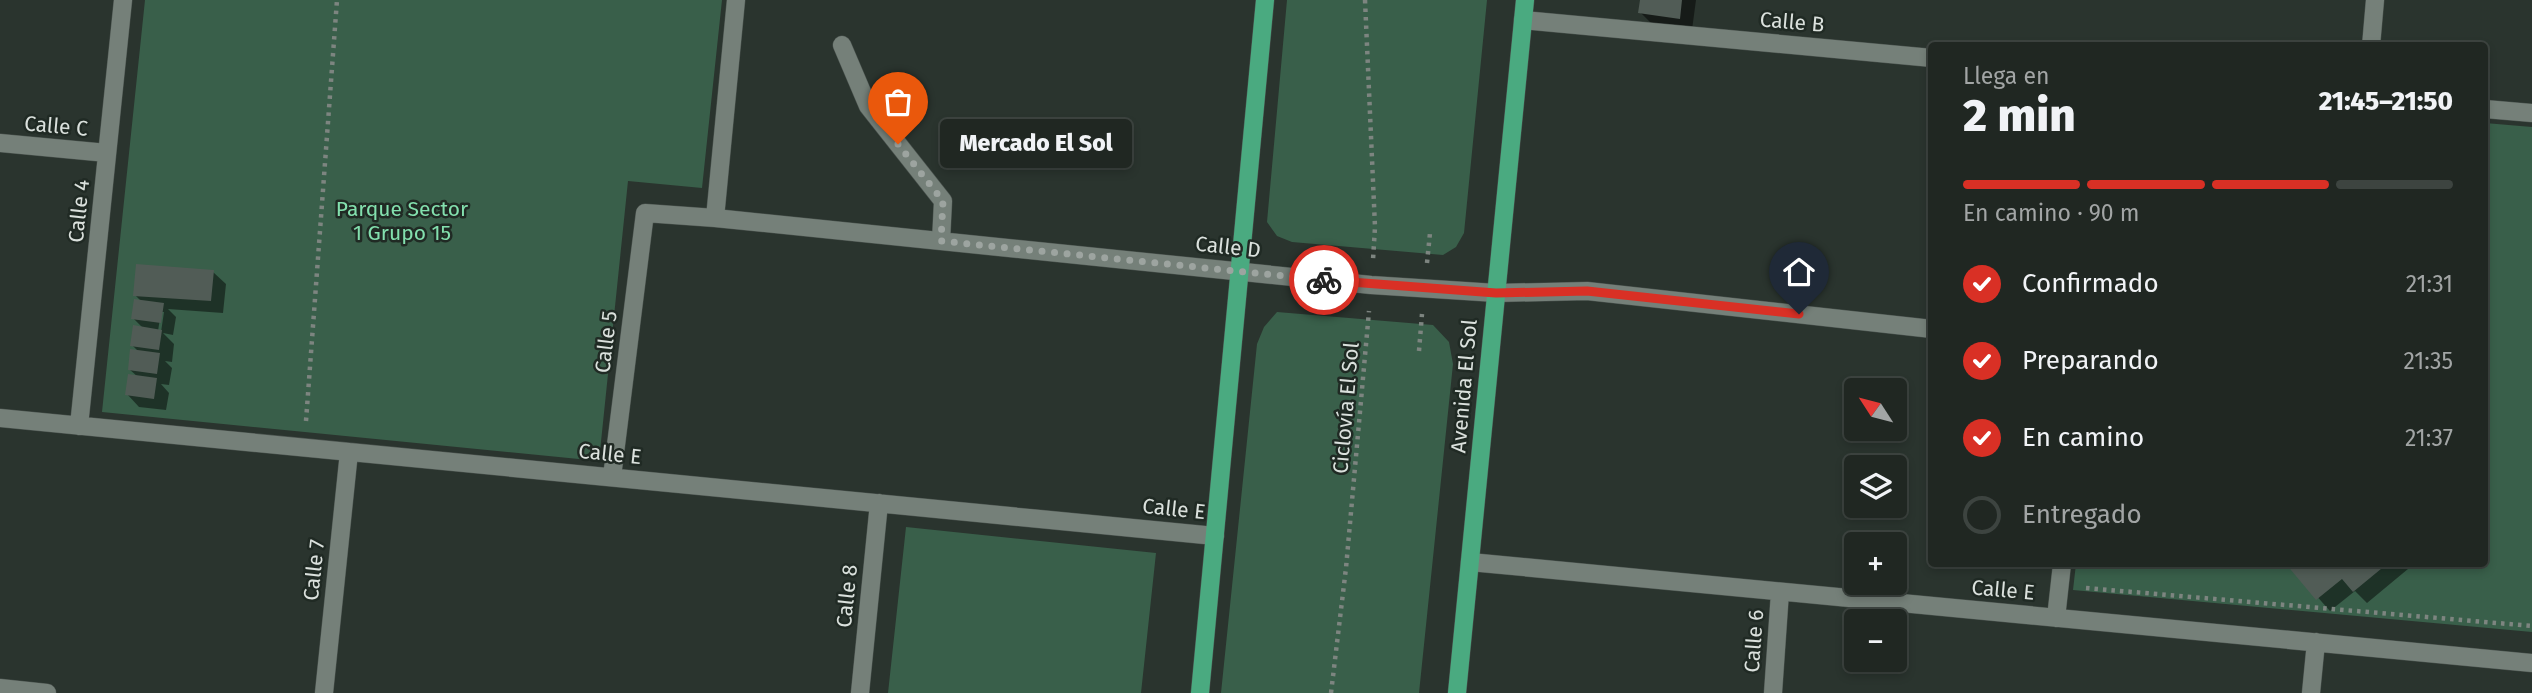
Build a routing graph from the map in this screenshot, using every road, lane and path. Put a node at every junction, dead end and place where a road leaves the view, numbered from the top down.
1 (123, 0) edge
2 (337, 0) edge
3 (736, 0) edge
4 (1265, 0) edge
5 (1365, 0) edge
6 (1525, 0) edge
7 (2375, 0) edge
8 (1522, 20) junction
9 (2371, 42) edge
10 (842, 45) dead end
11 (1928, 58) edge
12 (2488, 109) edge
13 (2532, 113) edge
14 (0, 144) edge
15 (107, 153) junction
16 (645, 213) joint
17 (715, 218) junction
18 (941, 241) junction
19 (1239, 271) junction
20 (1371, 285) junction
21 (1496, 293) junction
22 (1928, 329) edge
23 (0, 418) edge
24 (79, 426) junction
25 (304, 447) junction
26 (349, 452) junction
27 (612, 477) junction
28 (878, 503) junction
29 (1215, 536) junction
30 (1470, 562) junction
31 (2062, 567) edge
32 (2078, 587) dead end
33 (1780, 592) junction
34 (2056, 618) junction
35 (2532, 626) edge
36 (2316, 642) junction
37 (2532, 663) edge
38 (0, 688) edge
39 (47, 693) edge
40 (324, 693) edge
41 (860, 693) edge
42 (1200, 693) edge
43 (1331, 693) edge
44 (1457, 693) edge
45 (1773, 693) edge
46 (2311, 693) edge

1 - 15 street, Calle 4
2 - 25 path
3 - 17 street
4 - 19 main road
5 - 20 path, Ciclovía El Sol
6 - 8 main road, Avenida El Sol
7 - 9 street
8 - 11 street, Calle B
8 - 21 main road, Avenida El Sol
10 - 18 street
12 - 13 street
14 - 15 street, Calle C
15 - 24 street, Calle 4
16 - 17 street, Calle D
16 - 27 street, Calle 5
17 - 18 street, Calle D
18 - 19 street, Calle D
19 - 20 street, Calle D
19 - 29 main road
20 - 21 street, Calle D
20 - 43 path, Ciclovía El Sol
21 - 22 street, Calle D
21 - 30 main road, Avenida El Sol
23 - 24 street, Calle E
24 - 25 street, Calle E
25 - 26 street, Calle E
26 - 27 street, Calle E
26 - 40 street, Calle 7
27 - 28 street, Calle E
28 - 29 street, Calle E
28 - 41 street, Calle 8
29 - 42 main road
30 - 33 street, Calle E
30 - 44 main road, Avenida El Sol
31 - 34 street
32 - 35 path
33 - 34 street, Calle E
33 - 45 street, Calle 6
34 - 36 street, Calle E
36 - 37 street, Calle E
36 - 46 street
38 - 39 street

